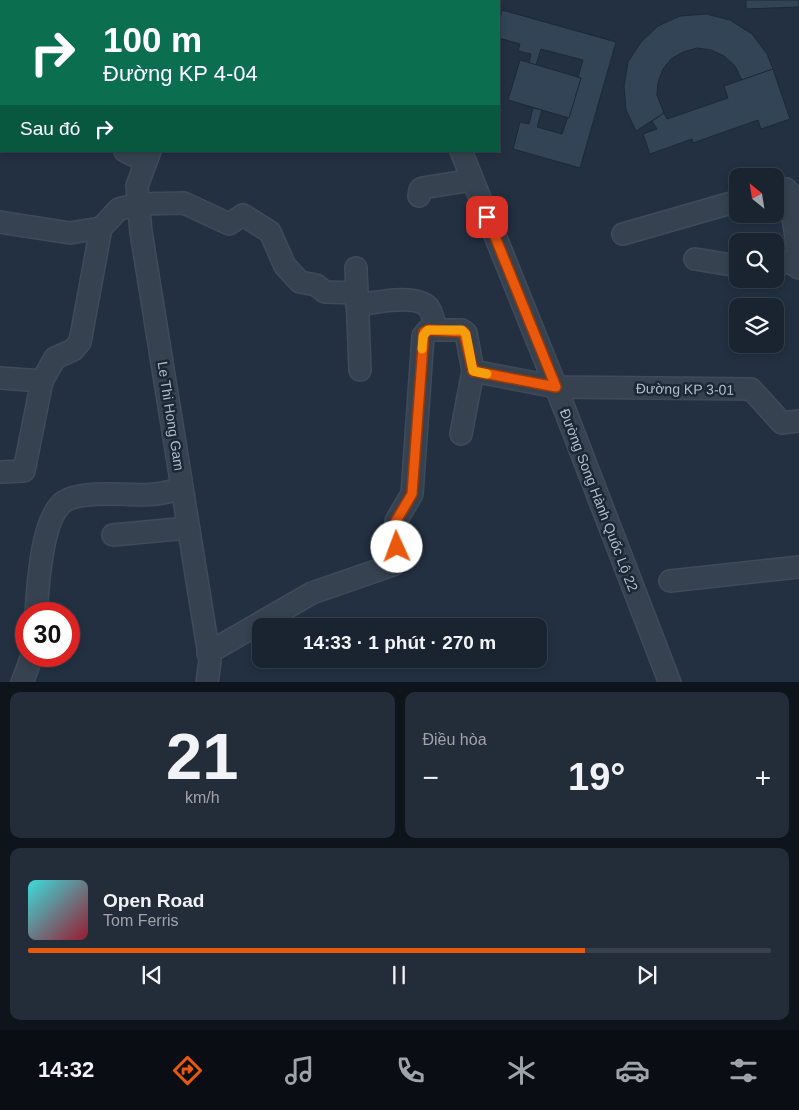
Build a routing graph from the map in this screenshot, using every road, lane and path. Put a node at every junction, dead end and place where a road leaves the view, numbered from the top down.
1 (130, 152) edge
2 (461, 152) edge
3 (148, 156) edge
4 (472, 180) junction
5 (784, 189) edge
6 (420, 196) dead end
7 (139, 204) junction
8 (729, 204) edge
9 (0, 222) edge
10 (101, 228) junction
11 (623, 234) dead end
12 (799, 256) edge
13 (695, 259) dead end
14 (784, 263) edge
15 (729, 265) edge
16 (356, 268) dead end
17 (799, 268) edge
18 (357, 299) junction
19 (436, 330) junction
20 (360, 370) dead end
21 (473, 371) junction
22 (0, 378) edge
23 (42, 381) junction
24 (556, 387) junction
25 (799, 421) edge
26 (461, 434) dead end
27 (0, 472) edge
28 (182, 488) junction
29 (188, 528) junction
30 (113, 536) dead end
31 (799, 566) edge
32 (670, 581) dead end
33 (37, 602) edge
34 (208, 653) junction
35 (28, 667) edge
36 (22, 682) edge
37 (207, 682) edge
38 (670, 682) edge

1 - 3 street
2 - 4 street, Đường Song Hành Quốc Lộ 22
3 - 7 street, Le Thi Hong Gam
4 - 6 street
4 - 24 street, Đường Song Hành Quốc Lộ 22
5 - 12 street
7 - 10 street
7 - 18 street
7 - 28 street, Le Thi Hong Gam
8 - 11 street
9 - 10 street
10 - 23 street
13 - 15 street
14 - 17 street
16 - 18 street
18 - 19 street
18 - 20 street
19 - 21 street
19 - 34 street
21 - 24 street
21 - 26 street
22 - 23 street
23 - 27 street
24 - 25 street, Đường KP 3-01
24 - 38 street, Đường Song Hành Quốc Lộ 22
28 - 29 street, Le Thi Hong Gam
28 - 33 street
29 - 30 street
29 - 34 street, Le Thi Hong Gam
31 - 32 street
34 - 37 street, Le Thi Hong Gam
35 - 36 street

